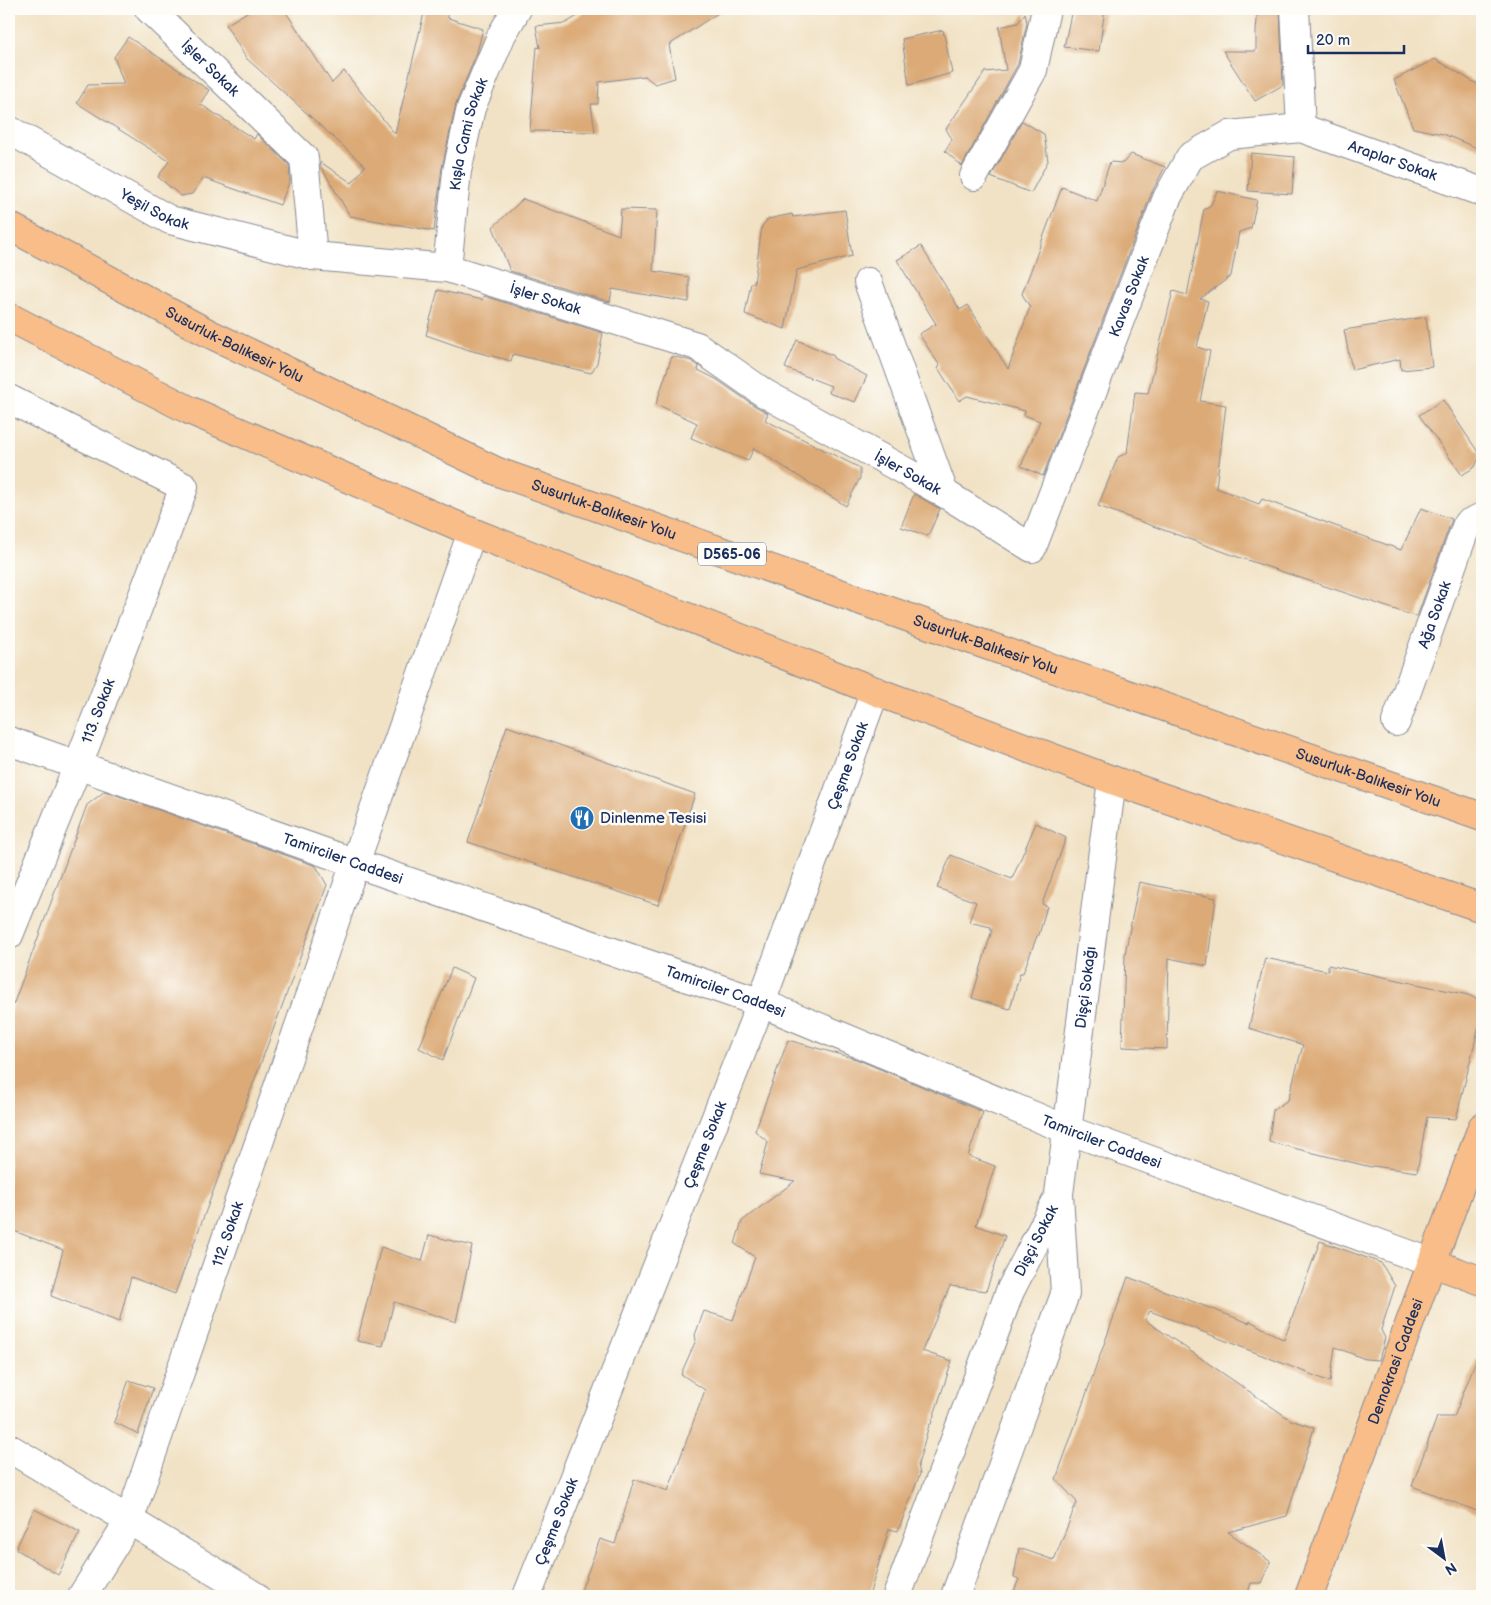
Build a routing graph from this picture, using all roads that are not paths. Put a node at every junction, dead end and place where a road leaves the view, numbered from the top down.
1 (149, 9) edge
2 (517, 9) edge
3 (1046, 9) edge
4 (1295, 9) edge
5 (1301, 128) junction
6 (9, 130) edge
7 (974, 176) dead end
8 (1482, 192) edge
9 (9, 226) edge
10 (313, 256) junction
11 (447, 268) junction
12 (868, 282) dead end
13 (9, 317) edge
14 (9, 399) edge
15 (944, 493) junction
16 (1482, 517) edge
17 (472, 532) junction
18 (1032, 548) joint
19 (875, 691) junction
20 (1396, 722) dead end
21 (9, 741) edge
22 (78, 765) junction
23 (1112, 780) junction
24 (1482, 817) edge
25 (355, 863) junction
26 (1482, 908) edge
27 (9, 935) edge
28 (761, 1003) junction
29 (1482, 1127) edge
30 (1068, 1130) junction
31 (1059, 1194) junction
32 (1433, 1263) junction
33 (1482, 1281) edge
34 (9, 1448) edge
35 (129, 1521) junction
36 (82, 1596) edge
37 (255, 1596) edge
38 (527, 1596) edge
39 (897, 1596) edge
40 (955, 1596) edge
41 (1308, 1596) edge

1 - 10 street, İşler Sokak
2 - 11 street, Kışla Cami Sokak
3 - 7 street
4 - 5 street
5 - 8 street, Araplar Sokak
5 - 18 street, Kavas Sokak
6 - 10 street, Yeşil Sokak
9 - 24 main road, Susurluk-Balıkesir Yolu / D565-06
10 - 11 street, İşler Sokak
11 - 15 street, İşler Sokak
12 - 15 street
13 - 17 main road
14 - 22 street, 113. Sokak
15 - 18 street, İşler Sokak
16 - 20 street, Ağa Sokak
17 - 19 main road
17 - 25 street, 112. Sokak
19 - 23 main road
19 - 28 street, Çeşme Sokak
21 - 22 street, Tamirciler Caddesi
22 - 25 street, Tamirciler Caddesi
22 - 27 street, 113. Sokak
23 - 26 main road
23 - 30 street, Dişçi Sokağı
25 - 28 street, Tamirciler Caddesi
25 - 35 street, 112. Sokak
28 - 30 street, Tamirciler Caddesi
28 - 38 street, Çeşme Sokak
29 - 32 main road, Demokrasi Caddesi
30 - 31 street, Dişçi Sokağı
30 - 32 street, Tamirciler Caddesi
31 - 39 street, Dişçi Sokak
31 - 40 street, Dişçi Sokak
32 - 33 main road
32 - 41 main road, Demokrasi Caddesi
34 - 35 street
35 - 36 street, 112. Sokak
35 - 37 street

